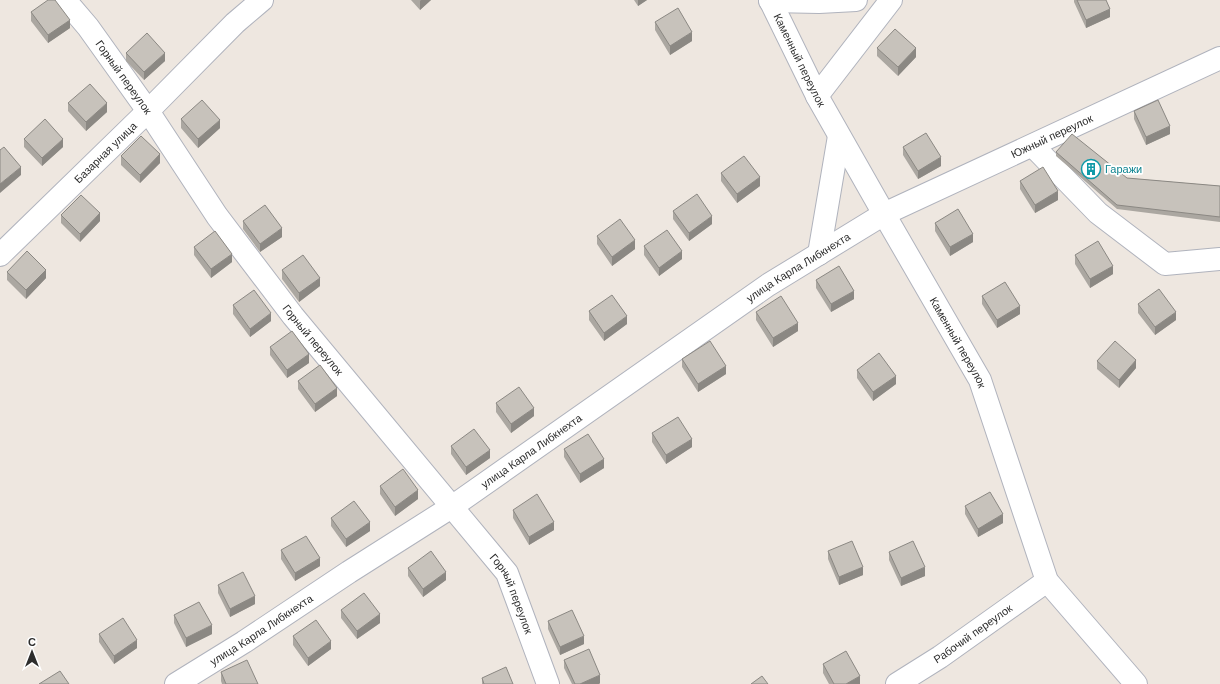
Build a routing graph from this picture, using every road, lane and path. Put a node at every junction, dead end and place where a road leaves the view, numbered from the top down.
1 (65, 0) edge
2 (262, 0) edge
3 (856, 0) edge
4 (891, 0) edge
5 (770, 1) edge
6 (1220, 58) edge
7 (817, 96) junction
8 (148, 111) junction
9 (839, 136) junction
10 (1033, 146) junction
11 (884, 214) junction
12 (819, 254) junction
13 (0, 255) edge
14 (1220, 259) edge
15 (452, 506) junction
16 (1047, 581) junction
17 (176, 684) edge
18 (548, 684) edge
19 (897, 684) edge
20 (1136, 684) edge

1 - 8 street, Горный переулок
2 - 8 street, Базарная улица
3 - 5 street
4 - 7 street
5 - 7 street, Каменный переулок
6 - 10 street, Южный переулок
7 - 9 street, Каменный переулок
8 - 13 street, Базарная улица
8 - 15 street, Горный переулок
9 - 11 street, Каменный переулок
9 - 12 street
10 - 11 street, Южный переулок
10 - 14 street
11 - 12 street, улица Карла Либкнехта
11 - 16 street, Каменный переулок
12 - 15 street, улица Карла Либкнехта
15 - 17 street, улица Карла Либкнехта
15 - 18 street, Горный переулок
16 - 19 street, Рабочий переулок
16 - 20 street, Каменный переулок

